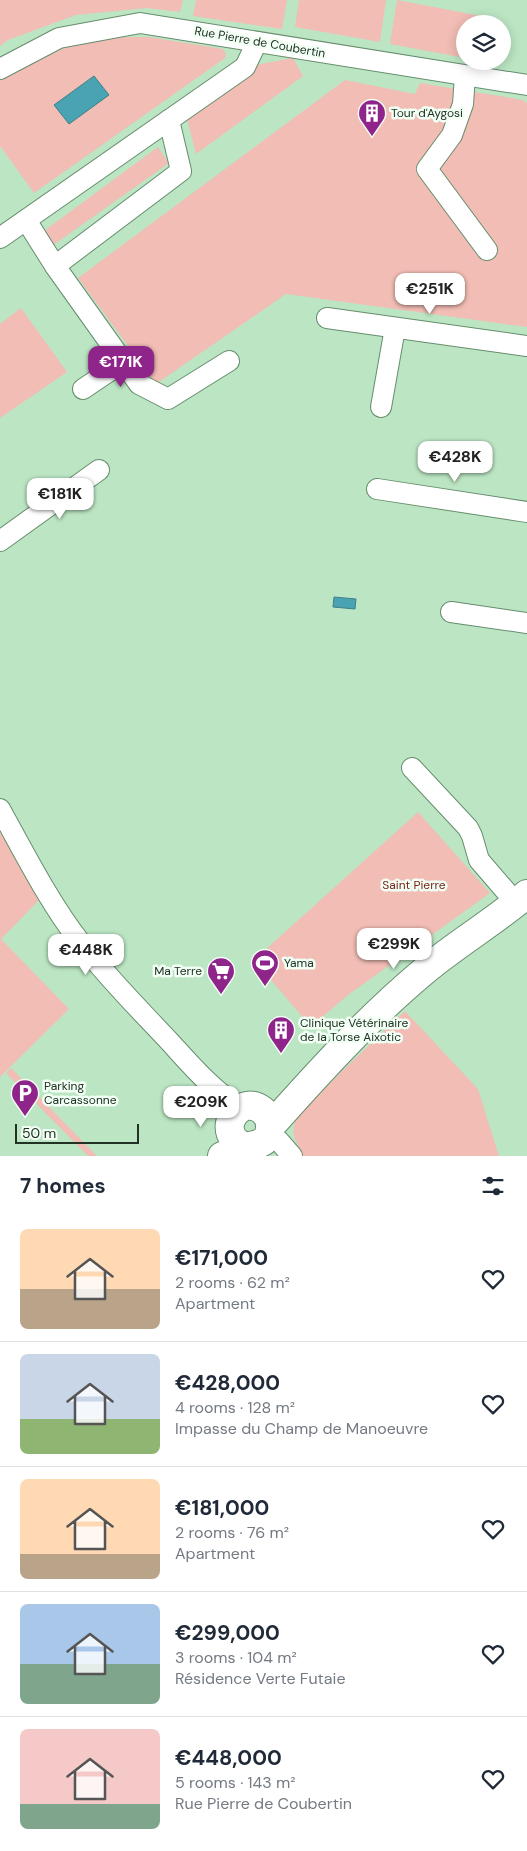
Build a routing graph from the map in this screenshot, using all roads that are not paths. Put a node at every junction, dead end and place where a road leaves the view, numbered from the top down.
1 (257, 42) junction
2 (0, 69) edge
3 (465, 76) junction
4 (527, 86) edge
5 (169, 120) junction
6 (26, 220) junction
7 (0, 238) edge
8 (487, 250) dead end
9 (55, 266) junction
10 (327, 318) dead end
11 (395, 328) junction
12 (527, 346) edge
13 (123, 362) junction
14 (229, 362) dead end
15 (83, 389) dead end
16 (381, 407) dead end
17 (99, 470) dead end
18 (377, 489) dead end
19 (527, 512) edge
20 (0, 542) edge
21 (451, 612) dead end
22 (527, 623) edge
23 (412, 768) dead end
24 (0, 809) edge
25 (522, 898) edge
26 (244, 1125) edge
27 (206, 1156) edge
28 (292, 1156) edge

1 - 2 street, Rue Pierre de Coubertin
1 - 3 street, Rue Pierre de Coubertin
1 - 5 street
3 - 4 street, Rue Pierre de Coubertin
3 - 8 street
5 - 6 street
5 - 9 street
6 - 7 street
6 - 9 street
9 - 13 street
10 - 11 street
11 - 12 street
11 - 16 street
13 - 14 street
13 - 15 street
17 - 20 street
18 - 19 street
21 - 22 street
23 - 25 street
24 - 26 street
25 - 26 main road
26 - 27 main road
26 - 28 street

